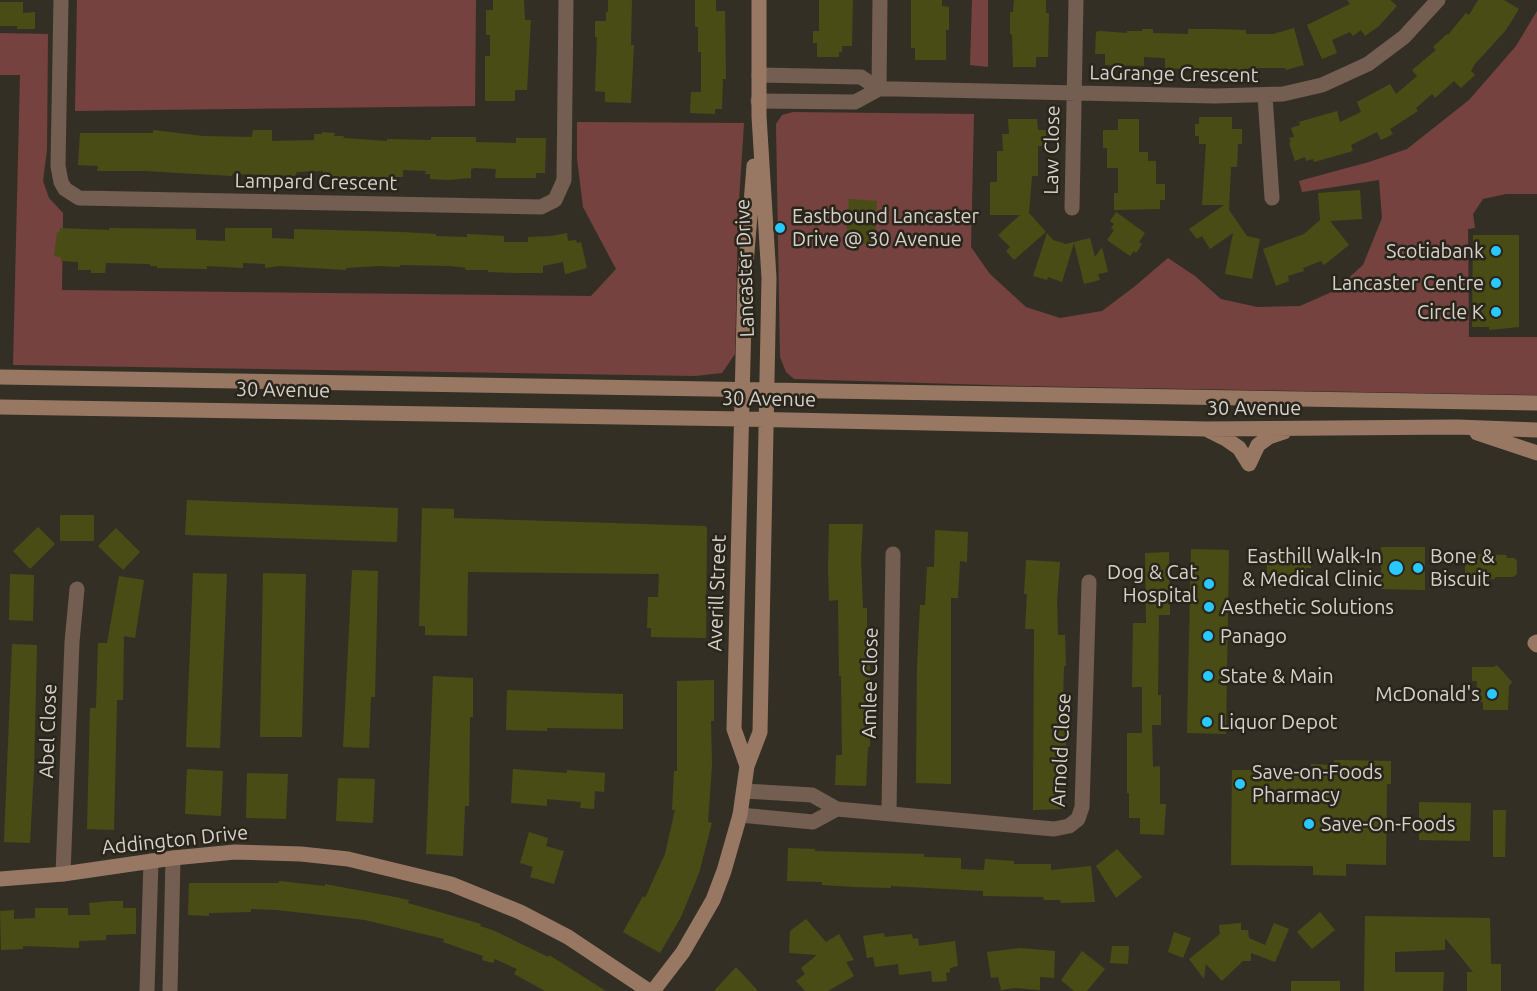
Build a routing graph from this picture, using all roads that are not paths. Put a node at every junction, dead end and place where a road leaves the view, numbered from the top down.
1 (61, 0) edge
2 (566, 0) edge
3 (759, 0) edge
4 (880, 0) edge
5 (1076, 0) edge
6 (1438, 0) edge
7 (759, 75) junction
8 (879, 89) junction
9 (1074, 94) junction
10 (1265, 96) junction
11 (759, 108) junction
12 (1272, 198) dead end
13 (1072, 208) dead end
14 (0, 377) edge
15 (743, 390) junction
16 (767, 391) junction
17 (1537, 404) edge
18 (0, 407) edge
19 (743, 419) junction
20 (766, 420) junction
21 (1457, 427) junction
22 (1206, 429) junction
23 (1293, 429) junction
24 (1537, 430) edge
25 (1537, 453) edge
26 (892, 554) dead end
27 (1089, 582) dead end
28 (77, 589) dead end
29 (747, 766) junction
30 (745, 791) junction
31 (837, 809) junction
32 (889, 812) junction
33 (740, 815) junction
34 (173, 858) junction
35 (151, 861) junction
36 (63, 874) junction
37 (0, 879) edge
38 (171, 968) junction
39 (147, 969) junction
40 (147, 991) edge
41 (170, 991) edge
42 (651, 991) edge

1 - 2 street, Lampard Crescent
3 - 7 main road, Lancaster Drive
4 - 8 street
5 - 9 street, Law Close
6 - 10 street, LaGrange Crescent
7 - 8 street, LaGrange Crescent
7 - 11 main road, Lancaster Drive
8 - 9 street, LaGrange Crescent
8 - 11 street, LaGrange Crescent
9 - 10 street, LaGrange Crescent
9 - 13 street, Law Close
10 - 12 street
11 - 15 main road, Lancaster Drive
11 - 16 main road, Lancaster Drive
14 - 15 main road, 30 Avenue
15 - 16 main road, 30 Avenue
15 - 19 main road, Lancaster Drive
16 - 17 main road, 30 Avenue
16 - 20 main road, Lancaster Drive
18 - 19 main road, 30 Avenue
19 - 20 main road, 30 Avenue
19 - 29 main road, Averill Street
20 - 22 main road, 30 Avenue
20 - 29 main road, Averill Street
21 - 23 main road, 30 Avenue
21 - 24 main road, 30 Avenue
21 - 25 main road
22 - 23 main road, 30 Avenue
22 - 23 main road
26 - 32 street, Amlee Close
27 - 32 street, Arnold Close
28 - 36 street, Abel Close
29 - 30 main road, Averill Street
30 - 31 street, Arnold Close
30 - 33 main road, Averill Street
31 - 32 street, Arnold Close
31 - 33 street, Arnold Close
33 - 42 main road, Averill Street
34 - 35 main road, Addington Drive
34 - 38 street
34 - 42 main road, Addington Drive
35 - 36 main road, Addington Drive
35 - 39 street
36 - 37 main road, Addington Drive
38 - 39 street
38 - 41 street
39 - 40 street

